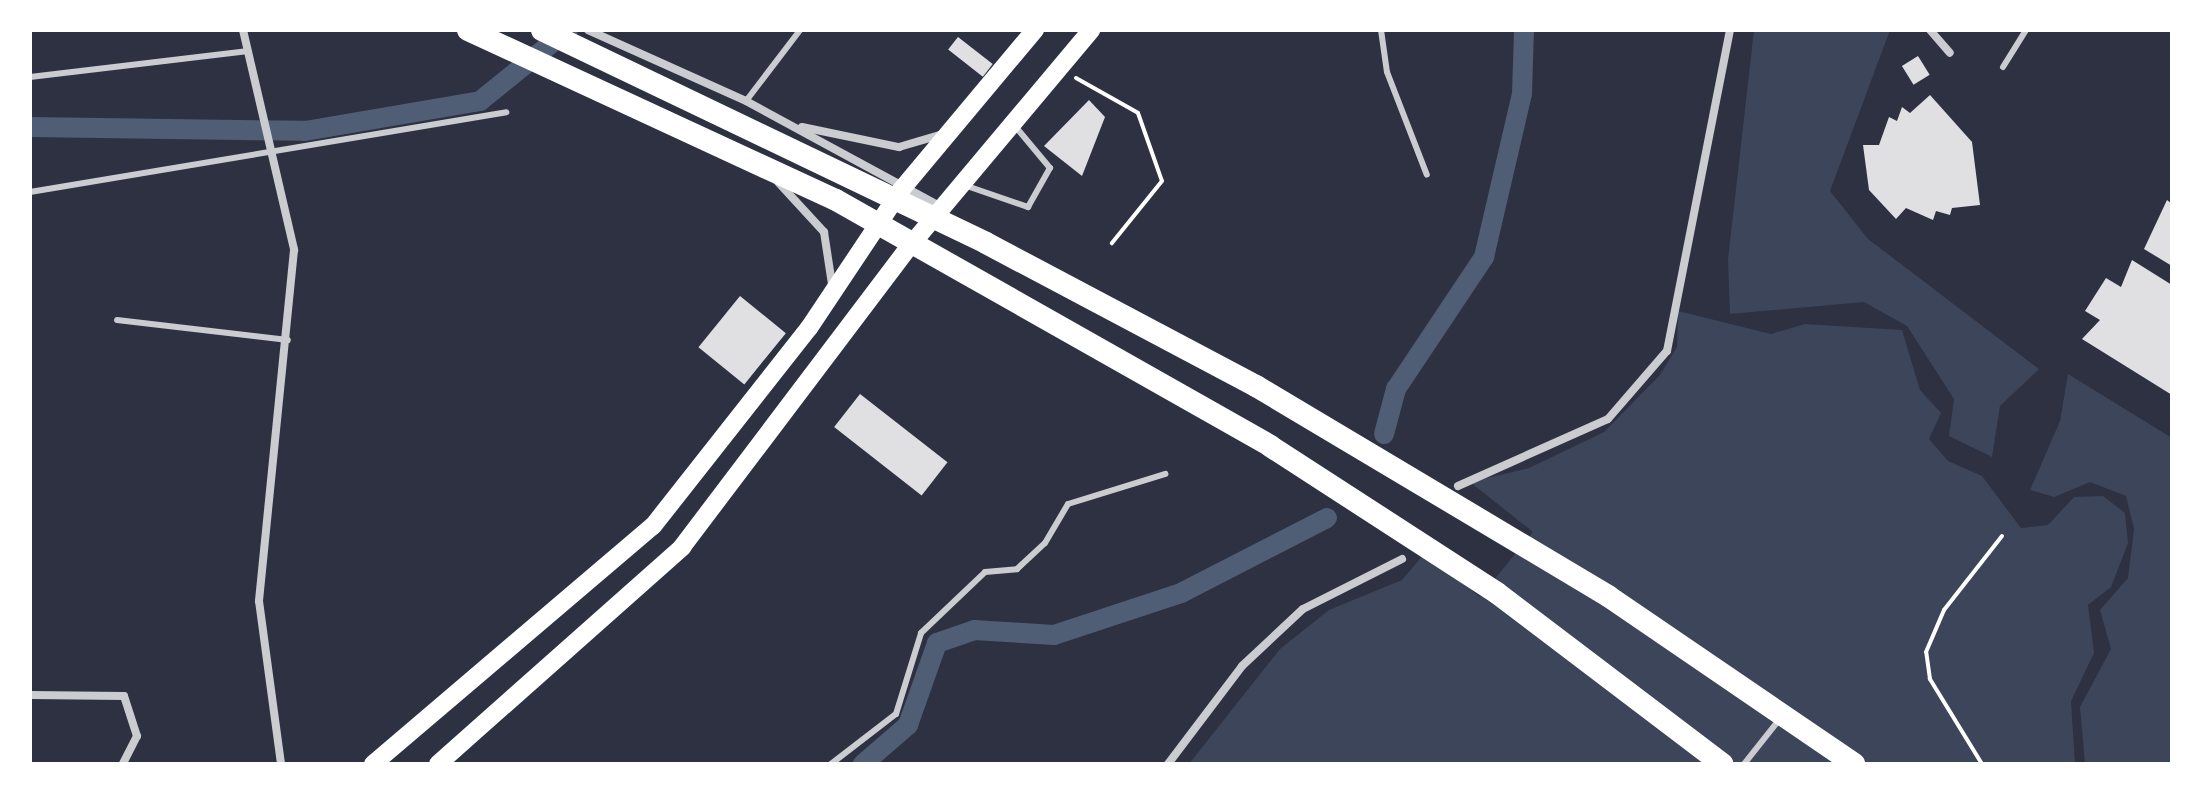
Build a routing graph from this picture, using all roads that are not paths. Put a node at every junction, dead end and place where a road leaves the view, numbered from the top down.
1 (243, 30) edge
2 (457, 30) edge
3 (468, 30) edge
4 (542, 30) edge
5 (800, 30) edge
6 (1035, 30) edge
7 (1091, 30) edge
8 (1381, 30) edge
9 (1730, 30) edge
10 (1930, 30) edge
11 (2026, 30) edge
12 (591, 31) edge
13 (248, 51) junction
14 (1950, 53) dead end
15 (2003, 67) dead end
16 (30, 77) edge
17 (746, 101) junction
18 (506, 112) dead end
19 (963, 117) junction
20 (791, 124) junction
21 (1014, 125) junction
22 (274, 155) junction
23 (760, 166) junction
24 (1427, 175) dead end
25 (964, 185) junction
26 (901, 190) junction
27 (30, 192) edge
28 (944, 208) junction
29 (875, 227) junction
30 (910, 246) junction
31 (826, 302) junction
32 (117, 320) dead end
33 (288, 340) junction
34 (1165, 474) dead end
35 (1458, 486) dead end
36 (1402, 559) dead end
37 (30, 695) edge
38 (1784, 714) junction
39 (123, 764) edge
40 (281, 764) edge
41 (373, 764) edge
42 (438, 764) edge
43 (831, 764) edge
44 (1168, 764) edge
45 (1722, 764) edge
46 (1744, 764) edge
47 (1854, 764) edge

1 - 13 street
2 - 23 street
3 - 45 highway
4 - 38 highway
5 - 17 lane
6 - 19 main road
7 - 21 main road
8 - 24 lane
9 - 35 street
10 - 14 street
11 - 15 lane
12 - 17 street
13 - 16 lane
13 - 22 street
17 - 20 street
18 - 22 lane
19 - 20 street
19 - 26 main road
20 - 26 street
21 - 25 main road
21 - 25 lane
22 - 27 lane
22 - 33 street
23 - 29 street
23 - 31 street
25 - 28 main road
26 - 28 street
26 - 29 main road
28 - 30 main road
29 - 30 street
29 - 31 main road
30 - 42 main road
31 - 41 main road
32 - 33 lane
33 - 40 street
34 - 43 lane
36 - 44 street
37 - 39 street
38 - 46 lane
38 - 47 highway

